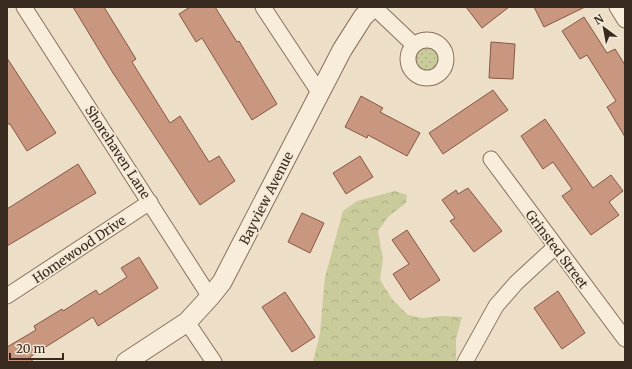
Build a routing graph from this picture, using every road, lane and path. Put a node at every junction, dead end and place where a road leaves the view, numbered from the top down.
1 (24, 7) edge
2 (264, 7) edge
3 (373, 7) edge
4 (616, 7) edge
5 (625, 20) edge
6 (414, 45) dead end
7 (320, 92) junction
8 (491, 159) dead end
9 (150, 202) junction
10 (555, 247) junction
11 (7, 296) edge
12 (210, 297) junction
13 (187, 322) junction
14 (625, 339) edge
15 (126, 362) edge
16 (214, 362) edge
17 (465, 362) edge

1 - 9 street, Shorehaven Lane
2 - 7 street
3 - 6 street
3 - 7 street, Bayview Avenue
4 - 5 street
7 - 12 street, Bayview Avenue
8 - 10 street, Grinsted Street
9 - 11 street, Homewood Drive
9 - 12 street, Shorehaven Lane
10 - 14 street, Grinsted Street
10 - 17 street
12 - 13 street, Bayview Avenue
13 - 15 street, Bayview Avenue
13 - 16 street

